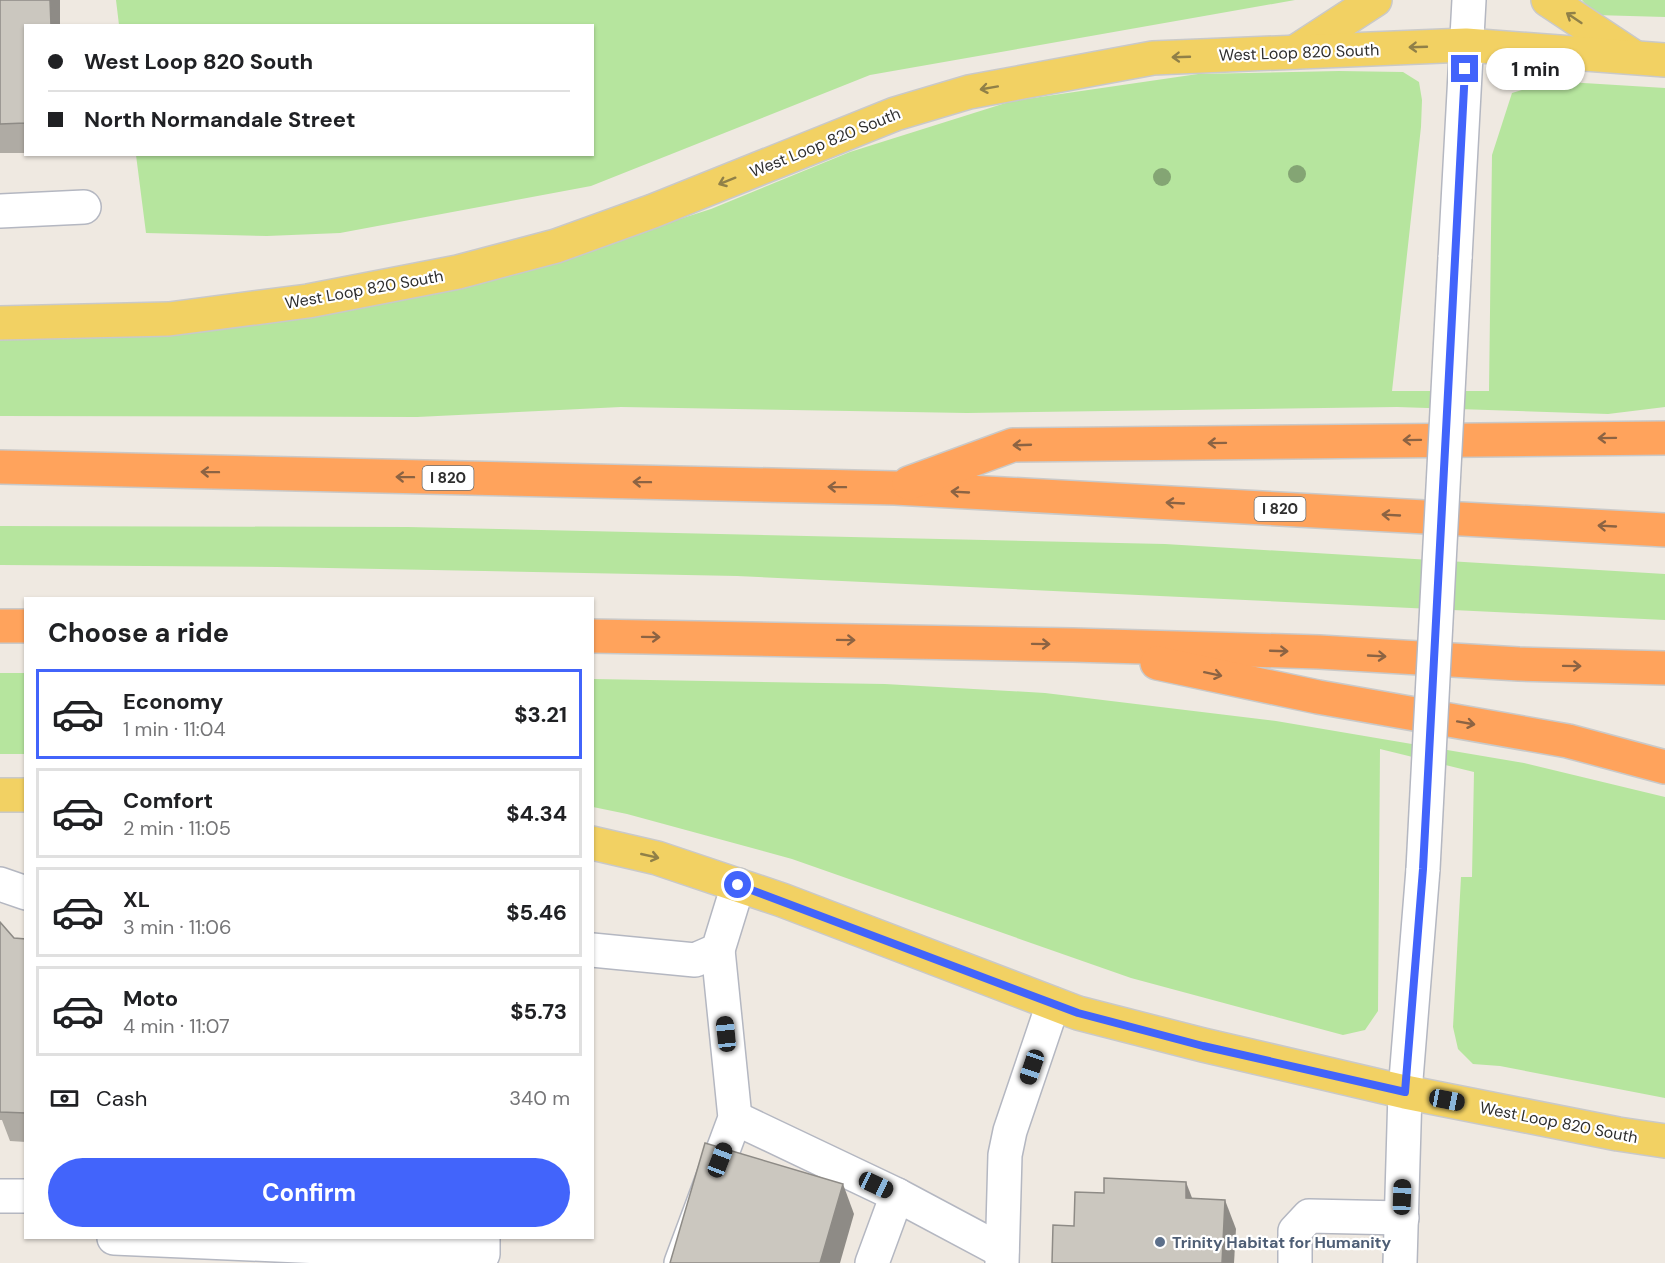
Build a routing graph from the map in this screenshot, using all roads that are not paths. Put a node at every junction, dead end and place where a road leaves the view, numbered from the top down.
1 (1375, 0) edge
2 (1469, 0) edge
3 (1548, 0) edge
4 (1466, 45) junction
5 (1295, 52) junction
6 (1650, 59) edge
7 (84, 207) dead end
8 (0, 211) edge
9 (0, 323) edge
10 (1665, 438) edge
11 (0, 467) edge
12 (895, 488) junction
13 (1665, 530) edge
14 (0, 626) edge
15 (24, 626) edge
16 (594, 636) edge
17 (1073, 645) junction
18 (1660, 669) edge
19 (1665, 767) edge
20 (0, 795) edge
21 (24, 795) edge
22 (594, 843) edge
23 (0, 884) edge
24 (738, 885) junction
25 (24, 892) edge
26 (594, 950) edge
27 (718, 950) junction
28 (1053, 1004) junction
29 (1405, 1092) junction
30 (735, 1118) junction
31 (1665, 1141) edge
32 (897, 1195) junction
33 (0, 1196) edge
34 (24, 1197) edge
35 (1402, 1218) junction
36 (137, 1239) edge
37 (483, 1239) edge
38 (1002, 1257) edge
39 (681, 1263) edge
40 (872, 1263) edge
41 (1294, 1263) edge
42 (1400, 1263) edge

1 - 5 main road
2 - 4 street
6 -> 3 main road
4 -> 5 main road, West Loop 820 South
4 - 6 main road, West Loop 820 South
4 - 29 street, bridge
5 -> 9 main road, West Loop 820 South
7 - 8 street
10 -> 12 highway
12 -> 11 highway, I 820
13 -> 12 highway, I 820
14 - 15 highway
16 -> 17 highway
17 -> 18 highway
17 -> 19 highway
20 - 21 main road
22 -> 24 main road, West Loop 820 South
23 - 25 street
24 - 27 street
24 - 28 main road, West Loop 820 South
26 - 27 street
27 - 30 street
28 - 29 main road, West Loop 820 South
28 - 38 street
29 - 31 main road, West Loop 820 South
29 - 35 street
30 - 32 street
30 - 39 street
32 - 38 street
32 - 40 street
33 - 34 street
35 - 41 street
35 - 42 street
36 - 37 street

